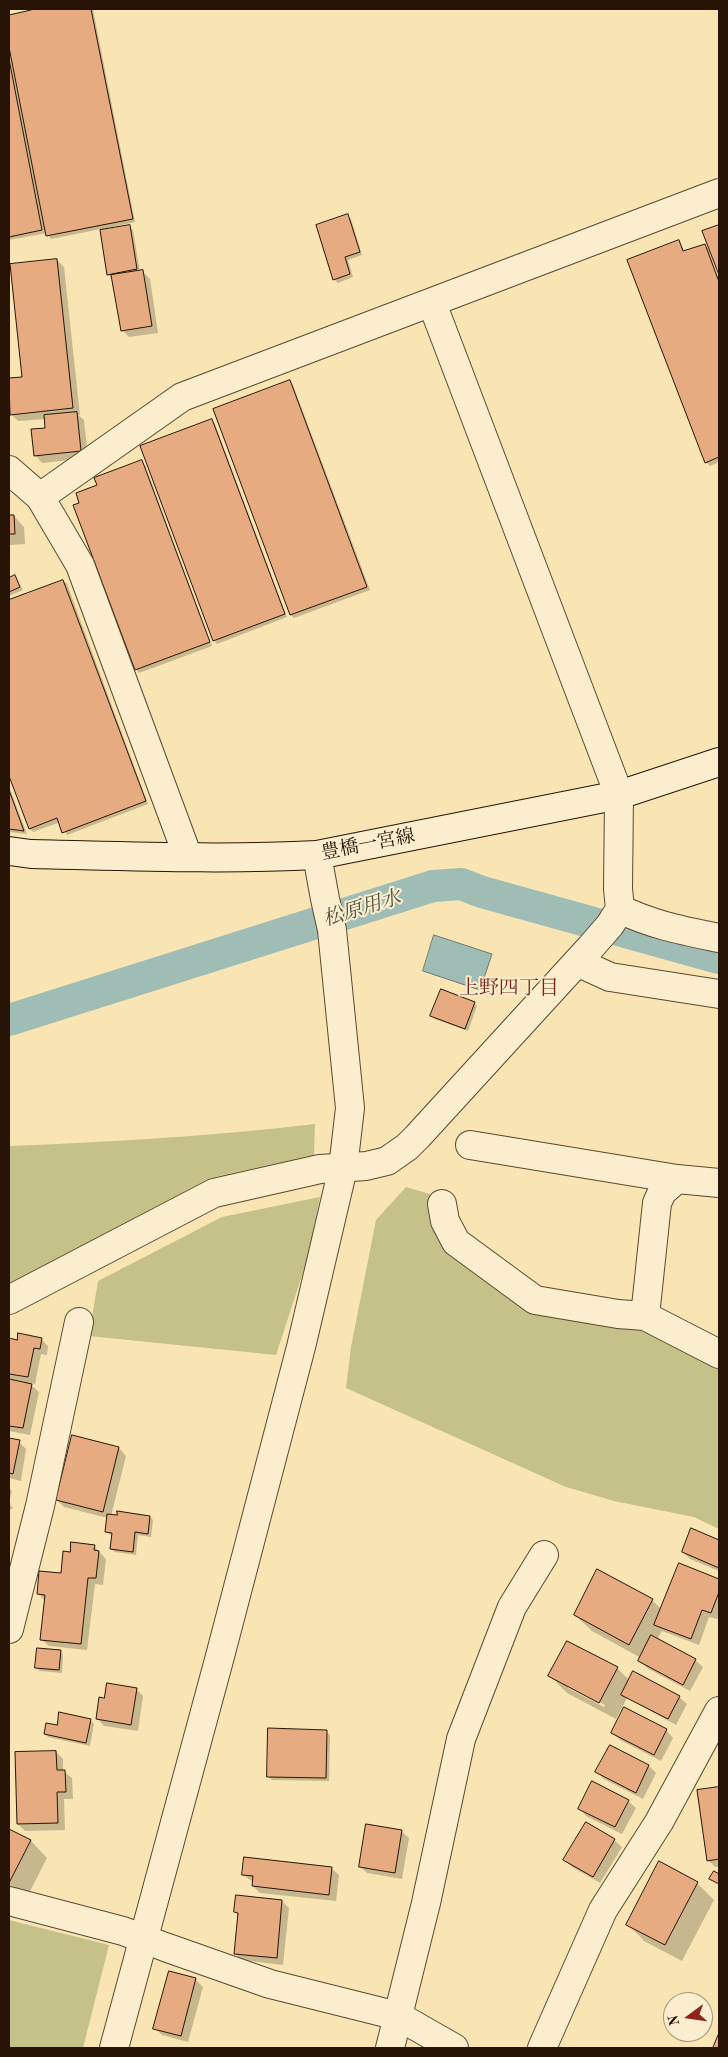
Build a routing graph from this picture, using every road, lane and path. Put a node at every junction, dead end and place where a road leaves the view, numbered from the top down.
1 (719, 193) edge
2 (432, 302) junction
3 (9, 470) edge
4 (40, 497) junction
5 (719, 762) edge
6 (619, 795) junction
7 (9, 852) edge
8 (317, 855) junction
9 (188, 857) junction
10 (615, 917) junction
11 (719, 938) edge
12 (584, 955) junction
13 (719, 994) edge
14 (470, 1145) dead end
15 (343, 1168) junction
16 (678, 1179) junction
17 (719, 1183) edge
18 (442, 1204) dead end
19 (9, 1300) edge
20 (645, 1316) junction
21 (79, 1322) dead end
22 (719, 1354) edge
23 (544, 1555) dead end
24 (9, 1629) edge
25 (719, 1711) edge
26 (9, 1901) edge
27 (144, 1939) junction
28 (398, 2016) junction
29 (114, 2048) edge
30 (390, 2048) edge
31 (454, 2048) edge
32 (542, 2048) edge

1 - 2 street
2 - 4 street
2 - 6 street
3 - 4 street
4 - 9 street
5 - 6 street, 豊橋一宮線
6 - 8 street, 豊橋一宮線
6 - 10 street
7 - 9 street, 豊橋一宮線
8 - 9 street, 豊橋一宮線
8 - 15 street
10 - 11 street
10 - 12 street
12 - 13 street
12 - 15 street
14 - 16 street
15 - 19 street
15 - 27 street
16 - 17 street
16 - 20 street
18 - 20 street
20 - 22 street
21 - 24 street
23 - 28 street
25 - 32 street
26 - 27 street
27 - 28 street
27 - 29 street
28 - 30 street
28 - 31 street

